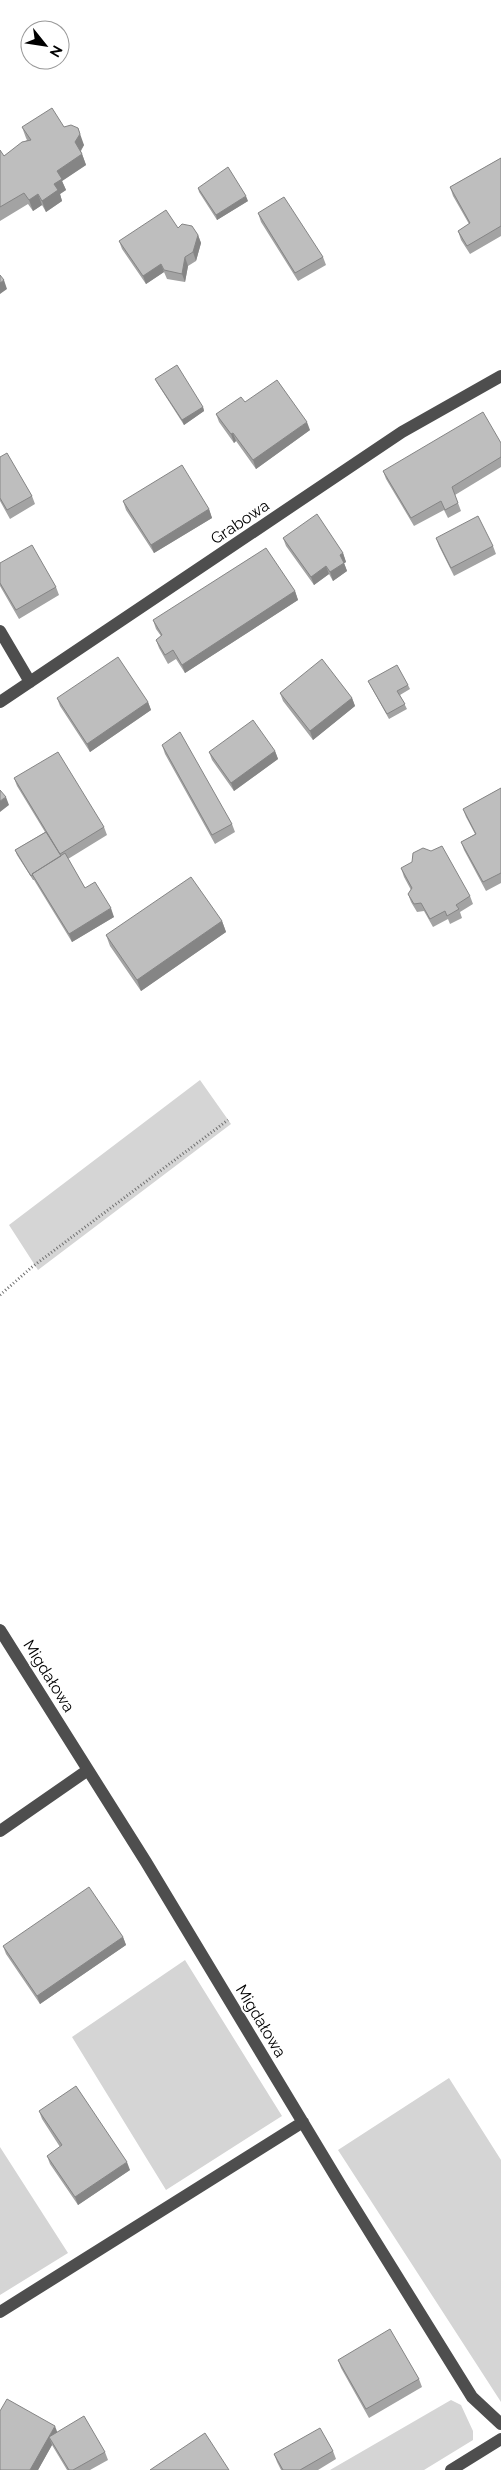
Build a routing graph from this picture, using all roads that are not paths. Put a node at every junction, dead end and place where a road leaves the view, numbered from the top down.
1 (501, 376) edge
2 (0, 631) edge
3 (30, 682) junction
4 (0, 702) edge
5 (0, 1630) edge
6 (88, 1770) junction
7 (0, 1831) edge
8 (303, 2122) junction
9 (0, 2312) edge
10 (501, 2424) edge
11 (501, 2439) edge
12 (450, 2470) edge

1 - 3 street, Grabowa
2 - 3 street
3 - 4 street, Grabowa
5 - 6 street, Migdałowa
6 - 7 street
6 - 8 street, Migdałowa
8 - 9 street
8 - 10 street, Migdałowa
11 - 12 street

